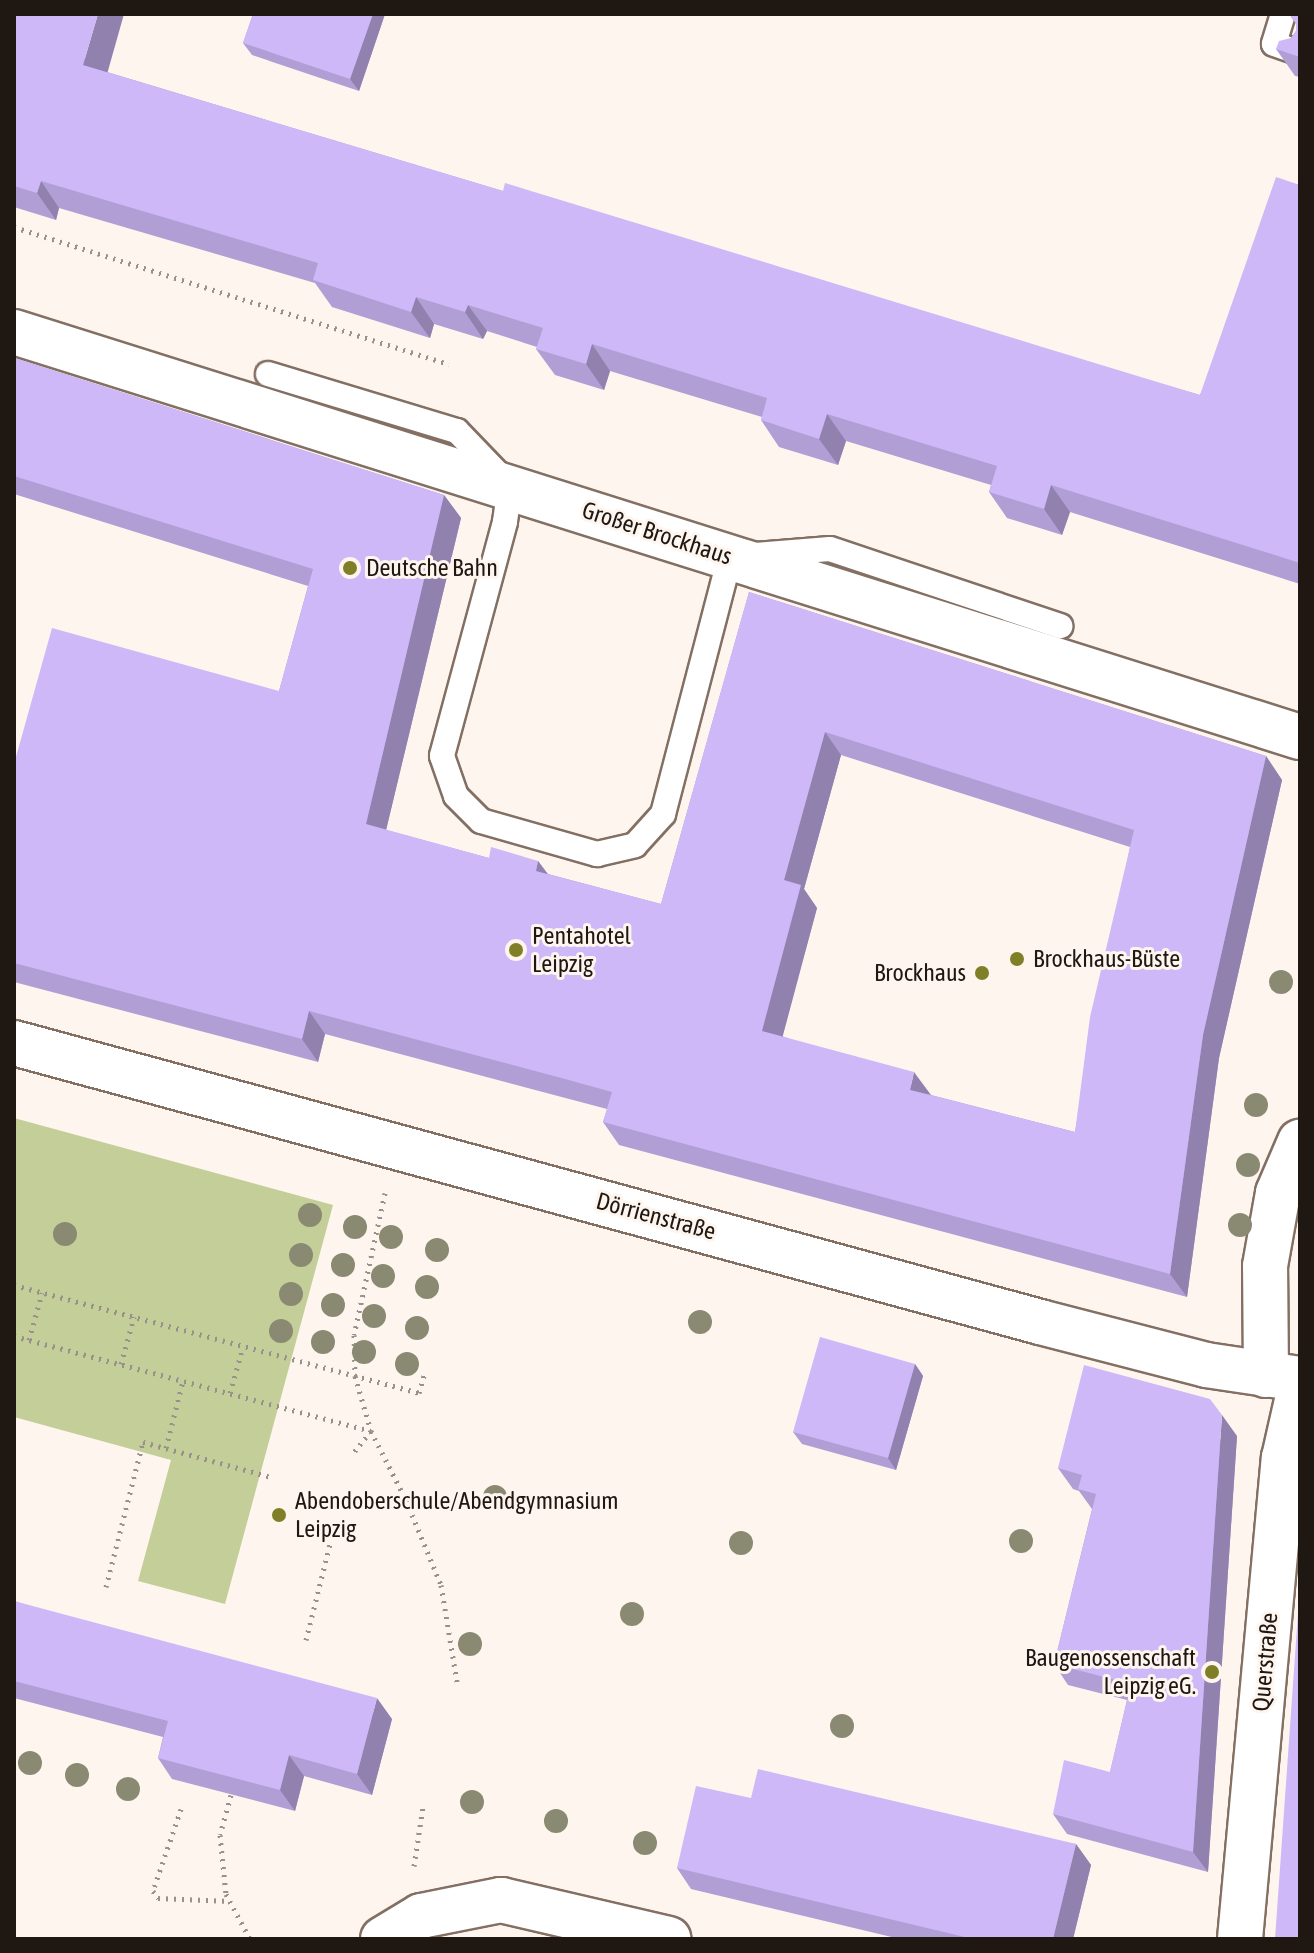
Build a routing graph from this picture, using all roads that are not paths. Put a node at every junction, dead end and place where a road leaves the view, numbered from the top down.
1 (1283, 14) edge
2 (1300, 53) edge
3 (14, 332) edge
4 (268, 374) dead end
5 (510, 486) junction
6 (730, 557) junction
7 (1060, 626) dead end
8 (1300, 737) edge
9 (14, 1043) edge
10 (1300, 1142) edge
11 (1289, 1380) edge
12 (391, 1937) edge
13 (669, 1939) edge
14 (1240, 1939) edge

1 - 2 lane
3 - 5 street, Großer Brockhaus
4 - 5 lane
5 - 6 street, Großer Brockhaus
5 - 6 lane
6 - 7 lane
6 - 8 street, Großer Brockhaus
9 - 11 street, Dörrienstraße
10 - 11 street, Querstraße
11 - 14 street, Querstraße
12 - 13 street

